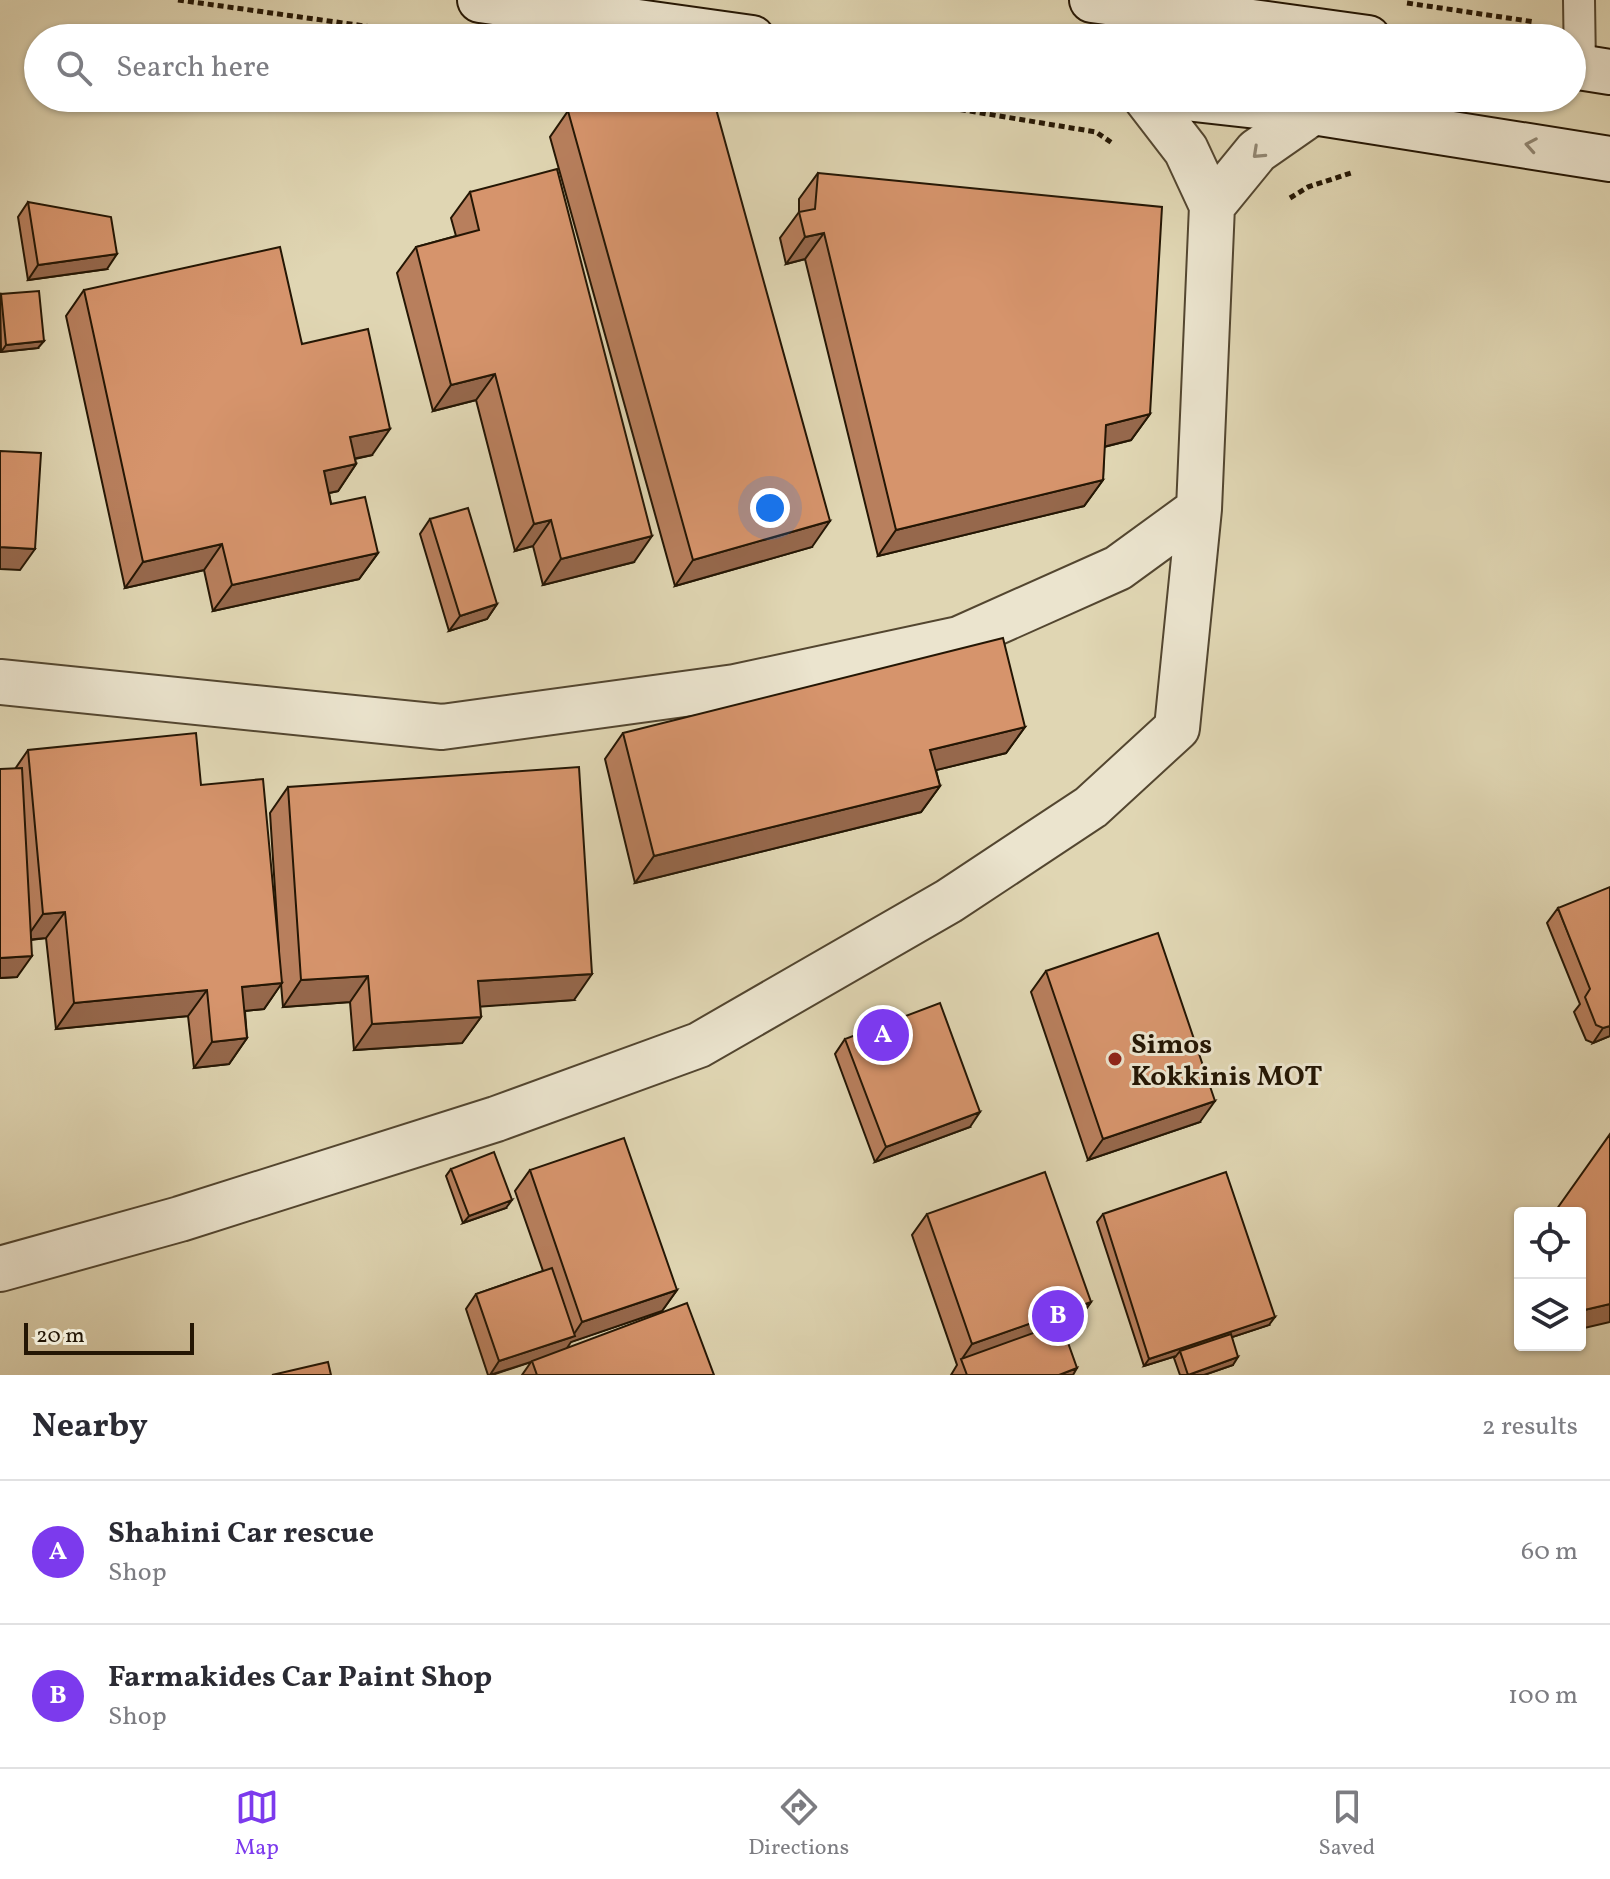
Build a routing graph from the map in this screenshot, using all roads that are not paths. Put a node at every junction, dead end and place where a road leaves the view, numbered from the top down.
1 (480, 0) edge
2 (1092, 0) edge
3 (1139, 3) edge
4 (652, 24) edge
5 (1276, 24) edge
6 (1157, 112) edge
7 (1313, 112) joint
8 (1610, 159) edge
9 (1212, 206) junction
10 (1199, 509) junction
11 (0, 682) edge
12 (0, 1269) edge

1 - 4 street
2 - 3 street
3 - 5 street
6 - 9 street
8 -> 7 street
7 -> 9 street
9 - 10 street
10 - 11 street
10 - 12 street

